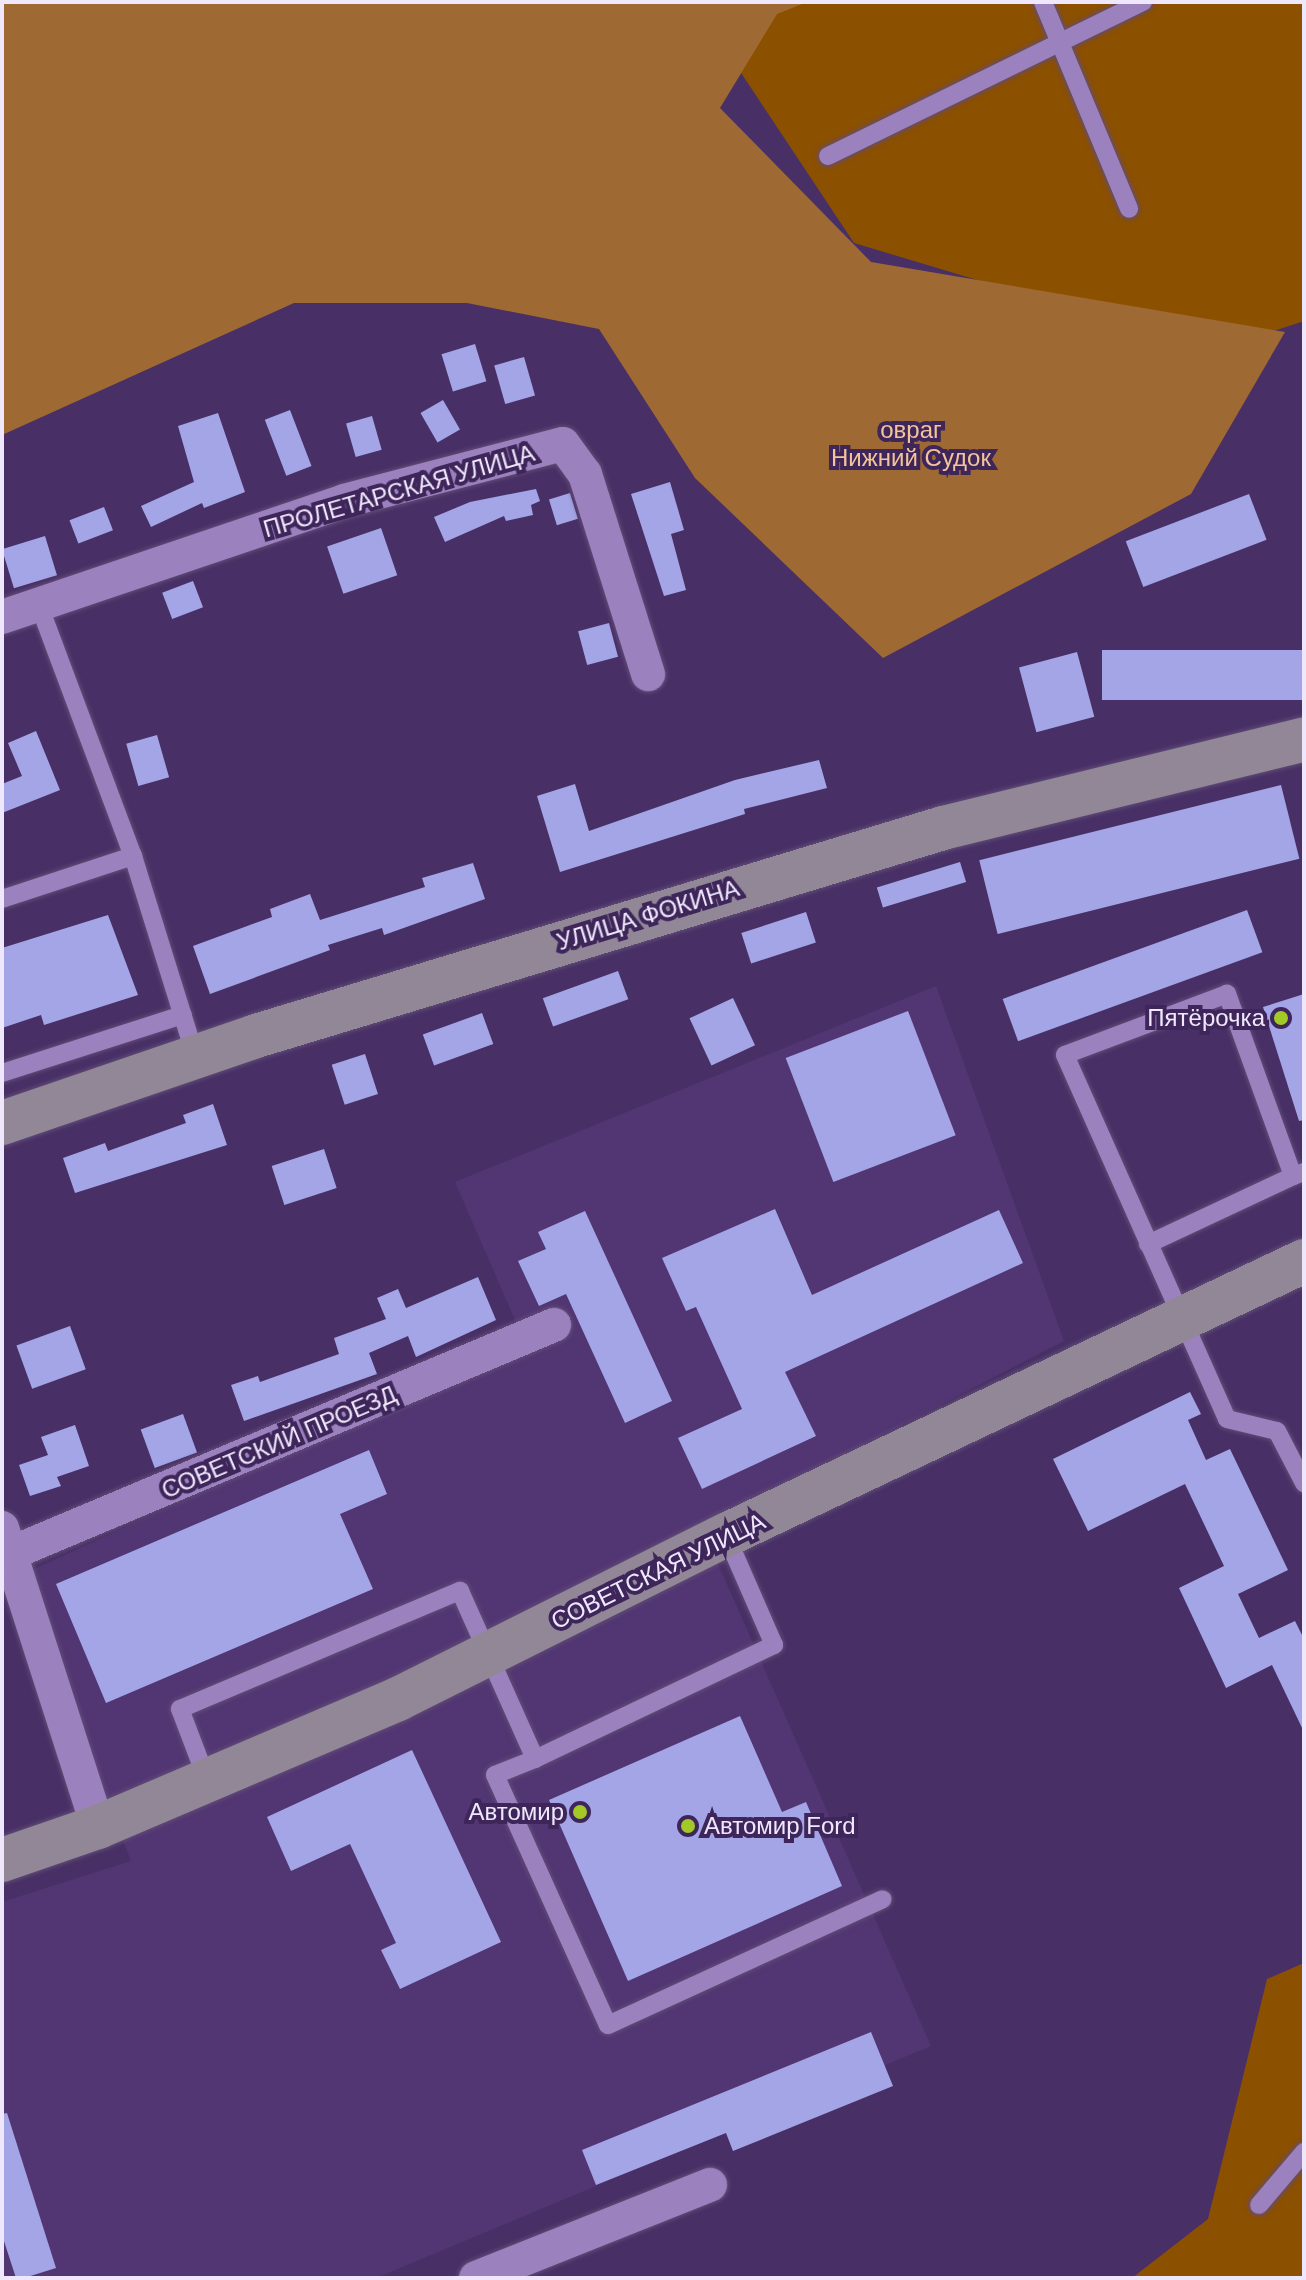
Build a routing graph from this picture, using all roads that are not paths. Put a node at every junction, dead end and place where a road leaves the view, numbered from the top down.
1 (1043, 2) edge
2 (1143, 2) edge
3 (1062, 41) junction
4 (828, 156) dead end
5 (1129, 209) dead end
6 (39, 605) junction
7 (2, 617) edge
8 (648, 674) dead end
9 (1304, 739) edge
10 (133, 856) junction
11 (2, 899) edge
12 (183, 1015) junction
13 (196, 1058) junction
14 (2, 1073) edge
15 (2, 1123) edge
16 (1299, 1174) edge
17 (1148, 1244) junction
18 (1304, 1261) edge
19 (1183, 1322) junction
20 (554, 1325) dead end
21 (1304, 1483) edge
22 (726, 1535) junction
23 (5, 1546) edge
24 (487, 1656) junction
25 (535, 1759) junction
26 (207, 1780) junction
27 (98, 1827) junction
28 (2, 1860) edge
29 (883, 1899) dead end
30 (1304, 2152) edge
31 (710, 2185) dead end
32 (1259, 2205) dead end
33 (476, 2278) edge

1 - 3 lane
2 - 3 lane
3 - 4 lane
3 - 5 lane
6 - 7 street, ПРОЛЕТАРСКАЯ УЛИЦА
6 - 8 street, ПРОЛЕТАРСКАЯ УЛИЦА
6 - 10 lane
9 - 13 main road, УЛИЦА ФОКИНА
10 - 11 lane
10 - 12 lane
12 - 13 lane
12 - 14 lane
13 - 15 main road, УЛИЦА ФОКИНА
16 - 17 lane
16 - 17 lane
17 - 19 lane
18 - 19 main road, СОВЕТСКАЯ УЛИЦА
19 - 21 lane
19 - 22 main road, СОВЕТСКАЯ УЛИЦА
20 - 23 street, СОВЕТСКИЙ ПРОЕЗД
22 - 24 main road, СОВЕТСКАЯ УЛИЦА
22 - 25 lane
23 - 27 street
24 - 25 lane
24 - 26 main road, СОВЕТСКАЯ УЛИЦА
24 - 26 lane
25 - 29 lane
26 - 27 main road, СОВЕТСКАЯ УЛИЦА
27 - 28 main road, СОВЕТСКАЯ УЛИЦА
30 - 32 lane
31 - 33 street

